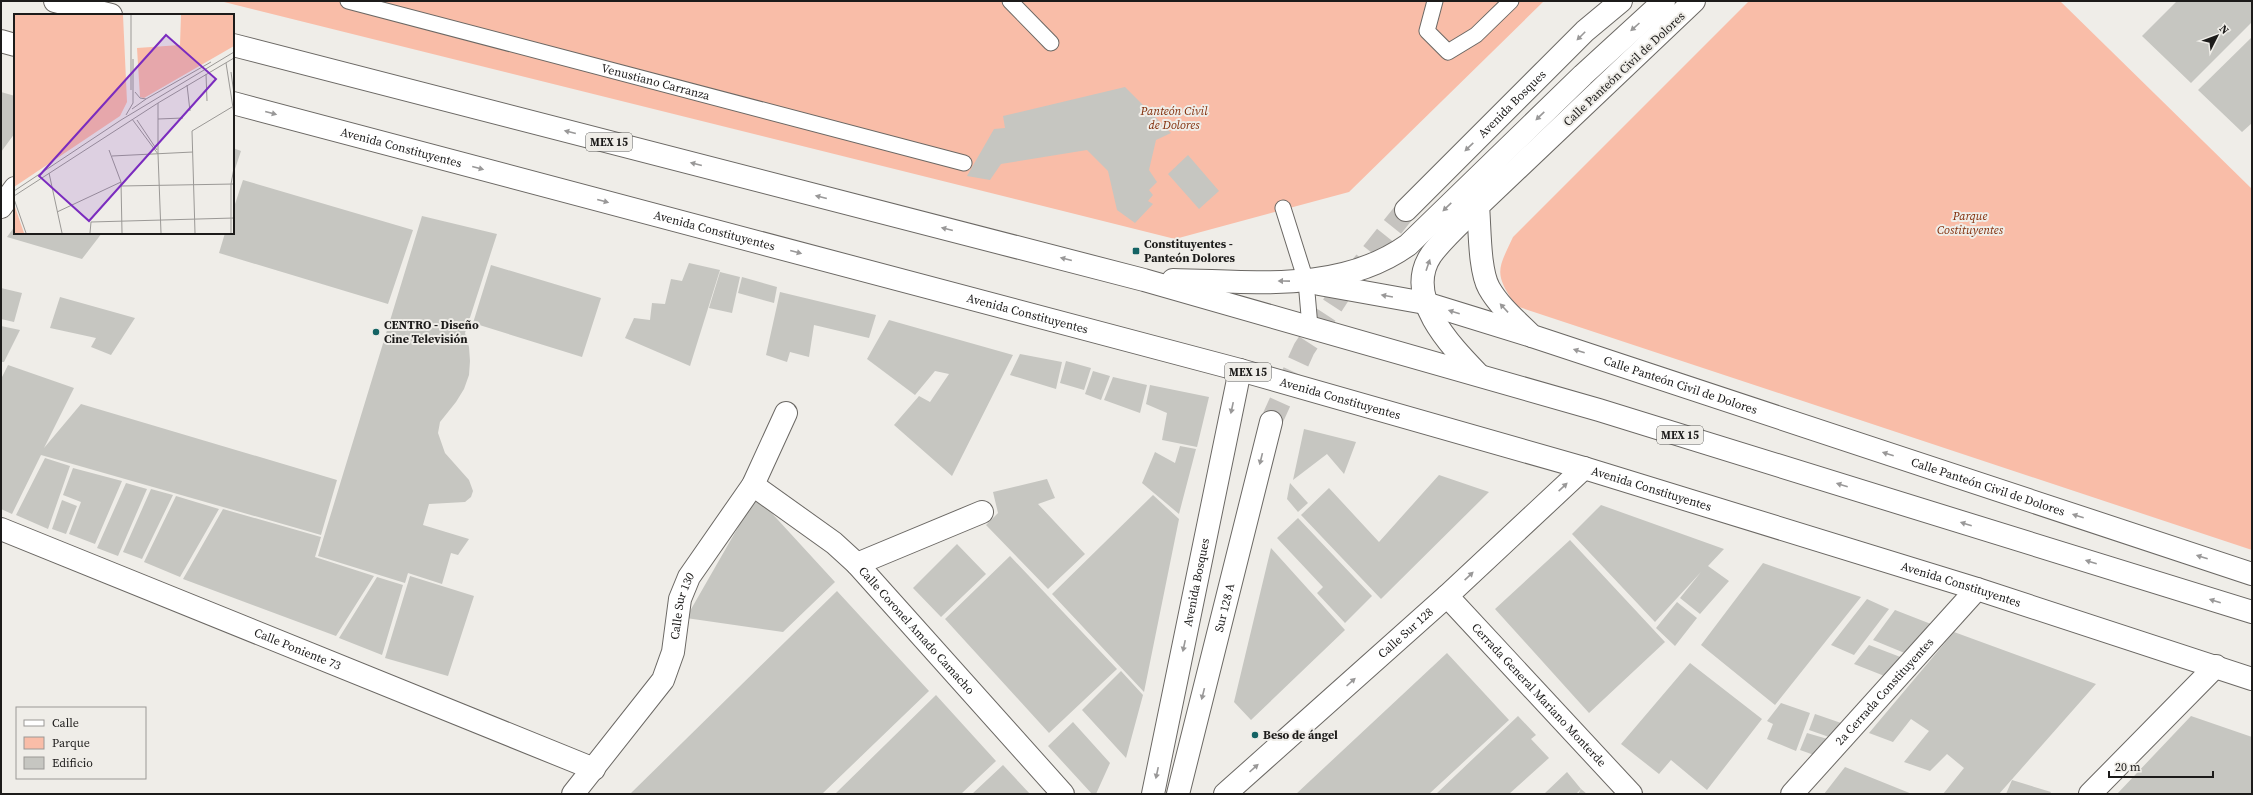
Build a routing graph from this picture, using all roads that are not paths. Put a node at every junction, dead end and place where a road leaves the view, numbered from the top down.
1 (55, 1) edge
2 (348, 1) edge
3 (1010, 1) edge
4 (1435, 1) edge
5 (1511, 1) edge
6 (1621, 1) edge
7 (1664, 1) edge
8 (1694, 1) edge
9 (107, 14) edge
10 (1, 41) edge
11 (1051, 43) dead end
12 (14, 45) edge
13 (234, 45) edge
14 (234, 103) edge
15 (964, 163) dead end
16 (14, 189) edge
17 (1478, 206) junction
18 (1, 207) edge
19 (1283, 208) dead end
20 (1406, 210) tunnel mouth
21 (1144, 280) junction
22 (1306, 281) junction
23 (1425, 303) junction
24 (1310, 327) junction
25 (1532, 336) junction
26 (1240, 370) junction
27 (1478, 375) junction
28 (786, 413) dead end
29 (1271, 422) tunnel mouth
30 (1584, 468) junction
31 (753, 485) junction
32 (982, 512) dead end
33 (1, 529) edge
34 (857, 564) junction
35 (2252, 574) edge
36 (1977, 590) junction
37 (1447, 596) junction
38 (2252, 612) edge
39 (2216, 666) junction
40 (2252, 679) edge
41 (594, 769) junction
42 (573, 794) edge
43 (1063, 794) edge
44 (1153, 794) edge
45 (1178, 794) edge
46 (1225, 794) edge
47 (1630, 794) edge
48 (1792, 794) edge
49 (2090, 794) edge

1 - 9 main road
2 - 15 lane, Venustiano Carranza
3 - 11 lane
4 - 5 lane
6 -> 20 main road, Avenida Bosques
7 -> 22 main road
8 - 17 main road, Calle Panteón Civil de Dolores
10 - 12 main road
21 -> 13 main road, MEX 15
14 -> 26 main road, Avenida Constituyentes / MEX 15
16 - 18 main road
23 -> 17 main road
25 -> 17 main road, Calle Panteón Civil de Dolores
19 - 22 lane
22 -> 21 main road
21 - 24 main road, MEX 15
23 -> 22 main road
22 - 24 lane
25 -> 23 main road
23 - 27 main road
24 - 27 main road, MEX 15
35 -> 25 main road, Calle Panteón Civil de Dolores
26 - 30 main road, Avenida Constituyentes / MEX 15
26 -> 44 main road, Avenida Bosques
38 -> 27 main road, MEX 15
28 - 31 main road, Calle Sur 130
29 -> 45 main road, Sur 128 A
30 - 36 main road, Avenida Constituyentes / MEX 15
37 -> 30 main road, Calle Sur 128
31 - 34 main road, Calle Coronel Amado Camacho
31 - 41 main road, Calle Sur 130
32 - 34 main road
33 - 41 main road, Calle Poniente 73
34 - 43 main road, Calle Coronel Amado Camacho
36 - 39 main road, Avenida Constituyentes / MEX 15
36 - 48 main road, 2a Cerrada Constituyentes
46 -> 37 main road, Calle Sur 128
37 - 47 main road, Cerrada General Mariano Monterde
39 - 40 main road, Avenida Constituyentes / MEX 15
39 - 49 main road
41 - 42 main road, Calle Sur 130

